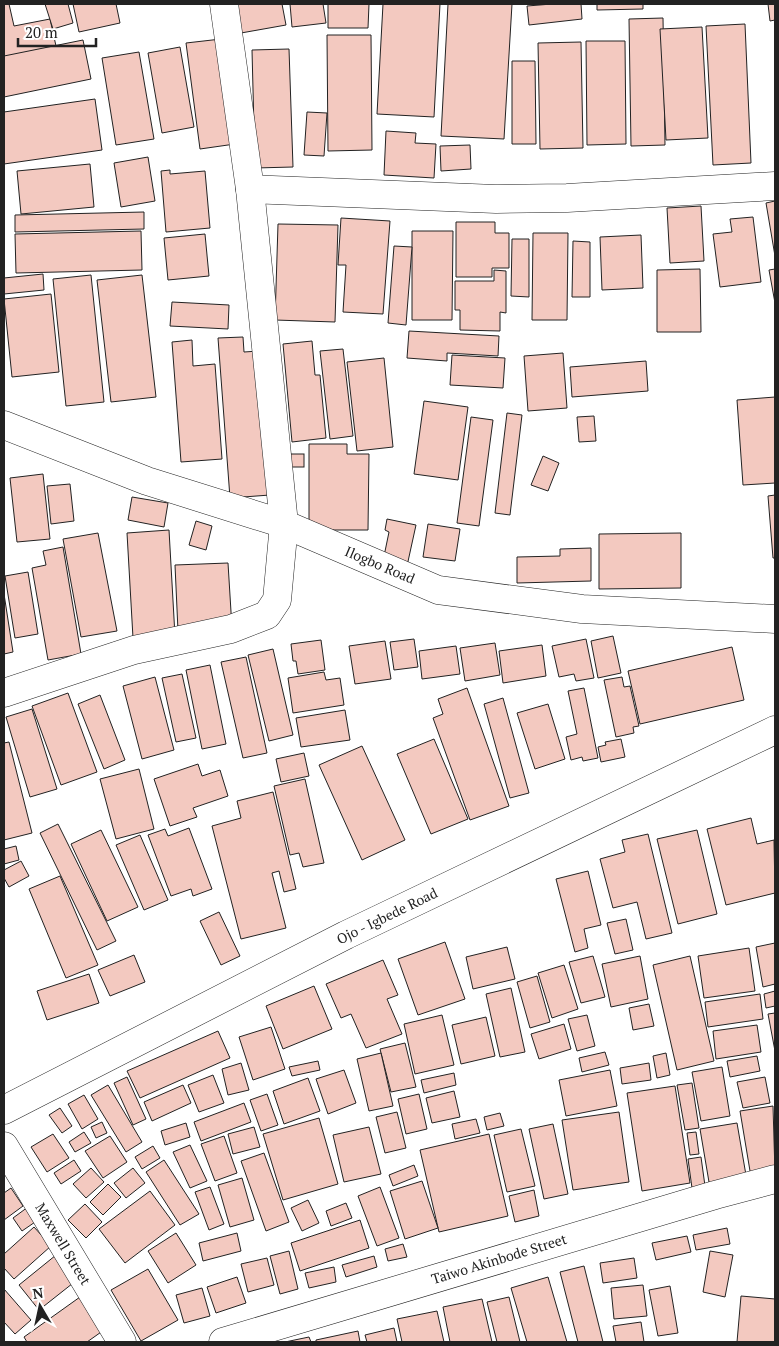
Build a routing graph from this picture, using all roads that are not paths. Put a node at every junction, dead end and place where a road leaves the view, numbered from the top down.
1 (224, 4) edge
2 (775, 186) edge
3 (250, 189) junction
4 (4, 424) edge
5 (284, 524) junction
6 (775, 619) edge
7 (4, 693) edge
8 (775, 730) edge
9 (4, 1110) edge
10 (4, 1146) edge
11 (775, 1179) edge
12 (122, 1342) edge
13 (223, 1342) edge

1 - 3 street
2 - 3 street
3 - 5 street
4 - 5 street, Ilogbo Road
5 - 6 street, Ilogbo Road
5 - 7 street
8 - 9 street, Ojo - Igbede Road
10 - 12 street, Maxwell Street
11 - 13 street, Taiwo Akinbode Street

